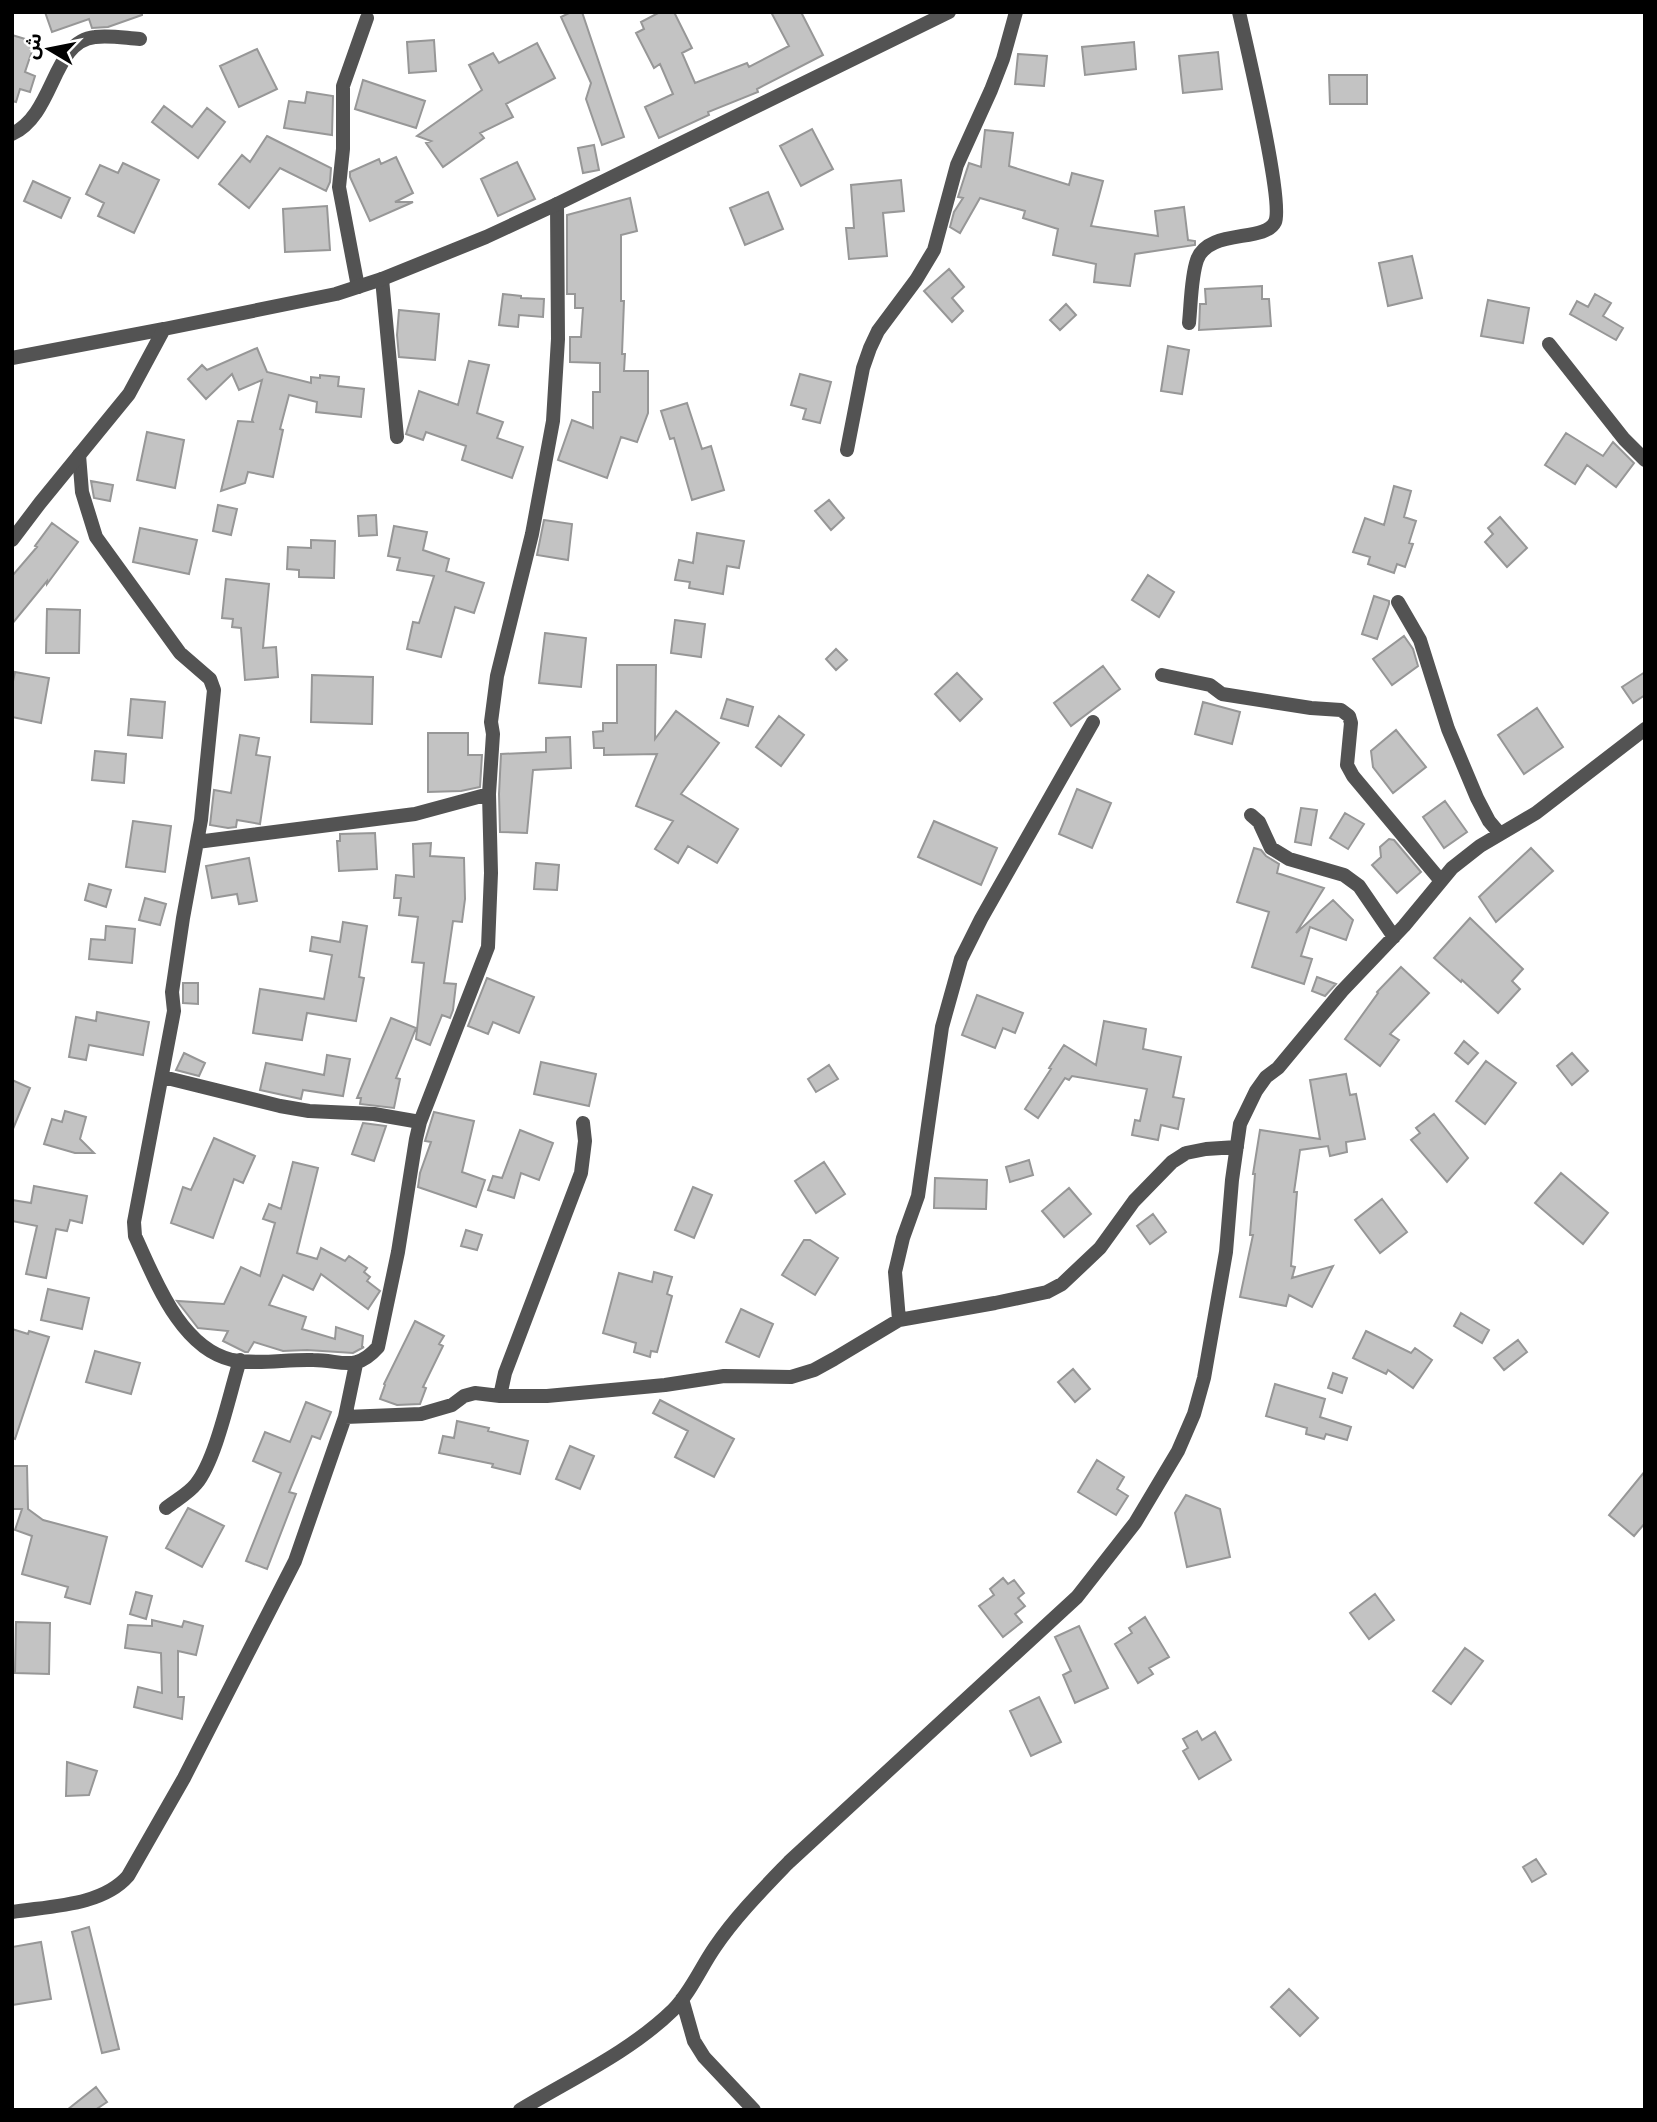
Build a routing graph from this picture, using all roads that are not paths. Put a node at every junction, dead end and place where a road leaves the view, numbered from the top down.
1 (950, 12) edge
2 (1016, 12) edge
3 (1240, 12) edge
4 (368, 18) dead end
5 (140, 39) dead end
6 (12, 134) edge
7 (557, 204) junction
8 (382, 279) junction
9 (358, 287) junction
10 (1189, 323) dead end
11 (164, 329) junction
12 (1549, 344) dead end
13 (12, 358) edge
14 (397, 437) dead end
15 (846, 450) dead end
16 (79, 455) junction
17 (1645, 460) edge
18 (12, 540) edge
19 (1398, 603) dead end
20 (1162, 675) dead end
21 (1093, 722) dead end
22 (1645, 729) edge
23 (489, 794) junction
24 (1251, 815) dead end
25 (1500, 834) junction
26 (197, 842) junction
27 (1441, 881) junction
28 (1394, 937) junction
29 (163, 1077) junction
30 (420, 1122) junction
31 (583, 1123) dead end
32 (1237, 1147) junction
33 (899, 1320) junction
34 (240, 1360) junction
35 (356, 1364) junction
36 (499, 1396) junction
37 (345, 1417) junction
38 (166, 1507) dead end
39 (12, 1912) edge
40 (682, 1999) junction
41 (520, 2110) edge
42 (754, 2110) edge

1 - 7 street
2 - 15 street
3 - 10 street
4 - 9 street
5 - 6 street
7 - 8 street
7 - 23 street
8 - 9 street
8 - 14 street
9 - 11 street
11 - 13 street
11 - 16 street
12 - 17 street
16 - 18 street
16 - 26 street
19 - 25 street
20 - 27 street
21 - 33 street
22 - 25 street
23 - 26 street
23 - 30 street
24 - 28 street
25 - 27 street
26 - 29 street
27 - 28 street
28 - 32 street
29 - 30 street
29 - 34 street
30 - 35 street
31 - 36 street
32 - 33 street
32 - 40 street
33 - 36 street
34 - 35 street
34 - 38 street
35 - 37 street
36 - 37 street
37 - 39 street
40 - 41 street
40 - 42 street

